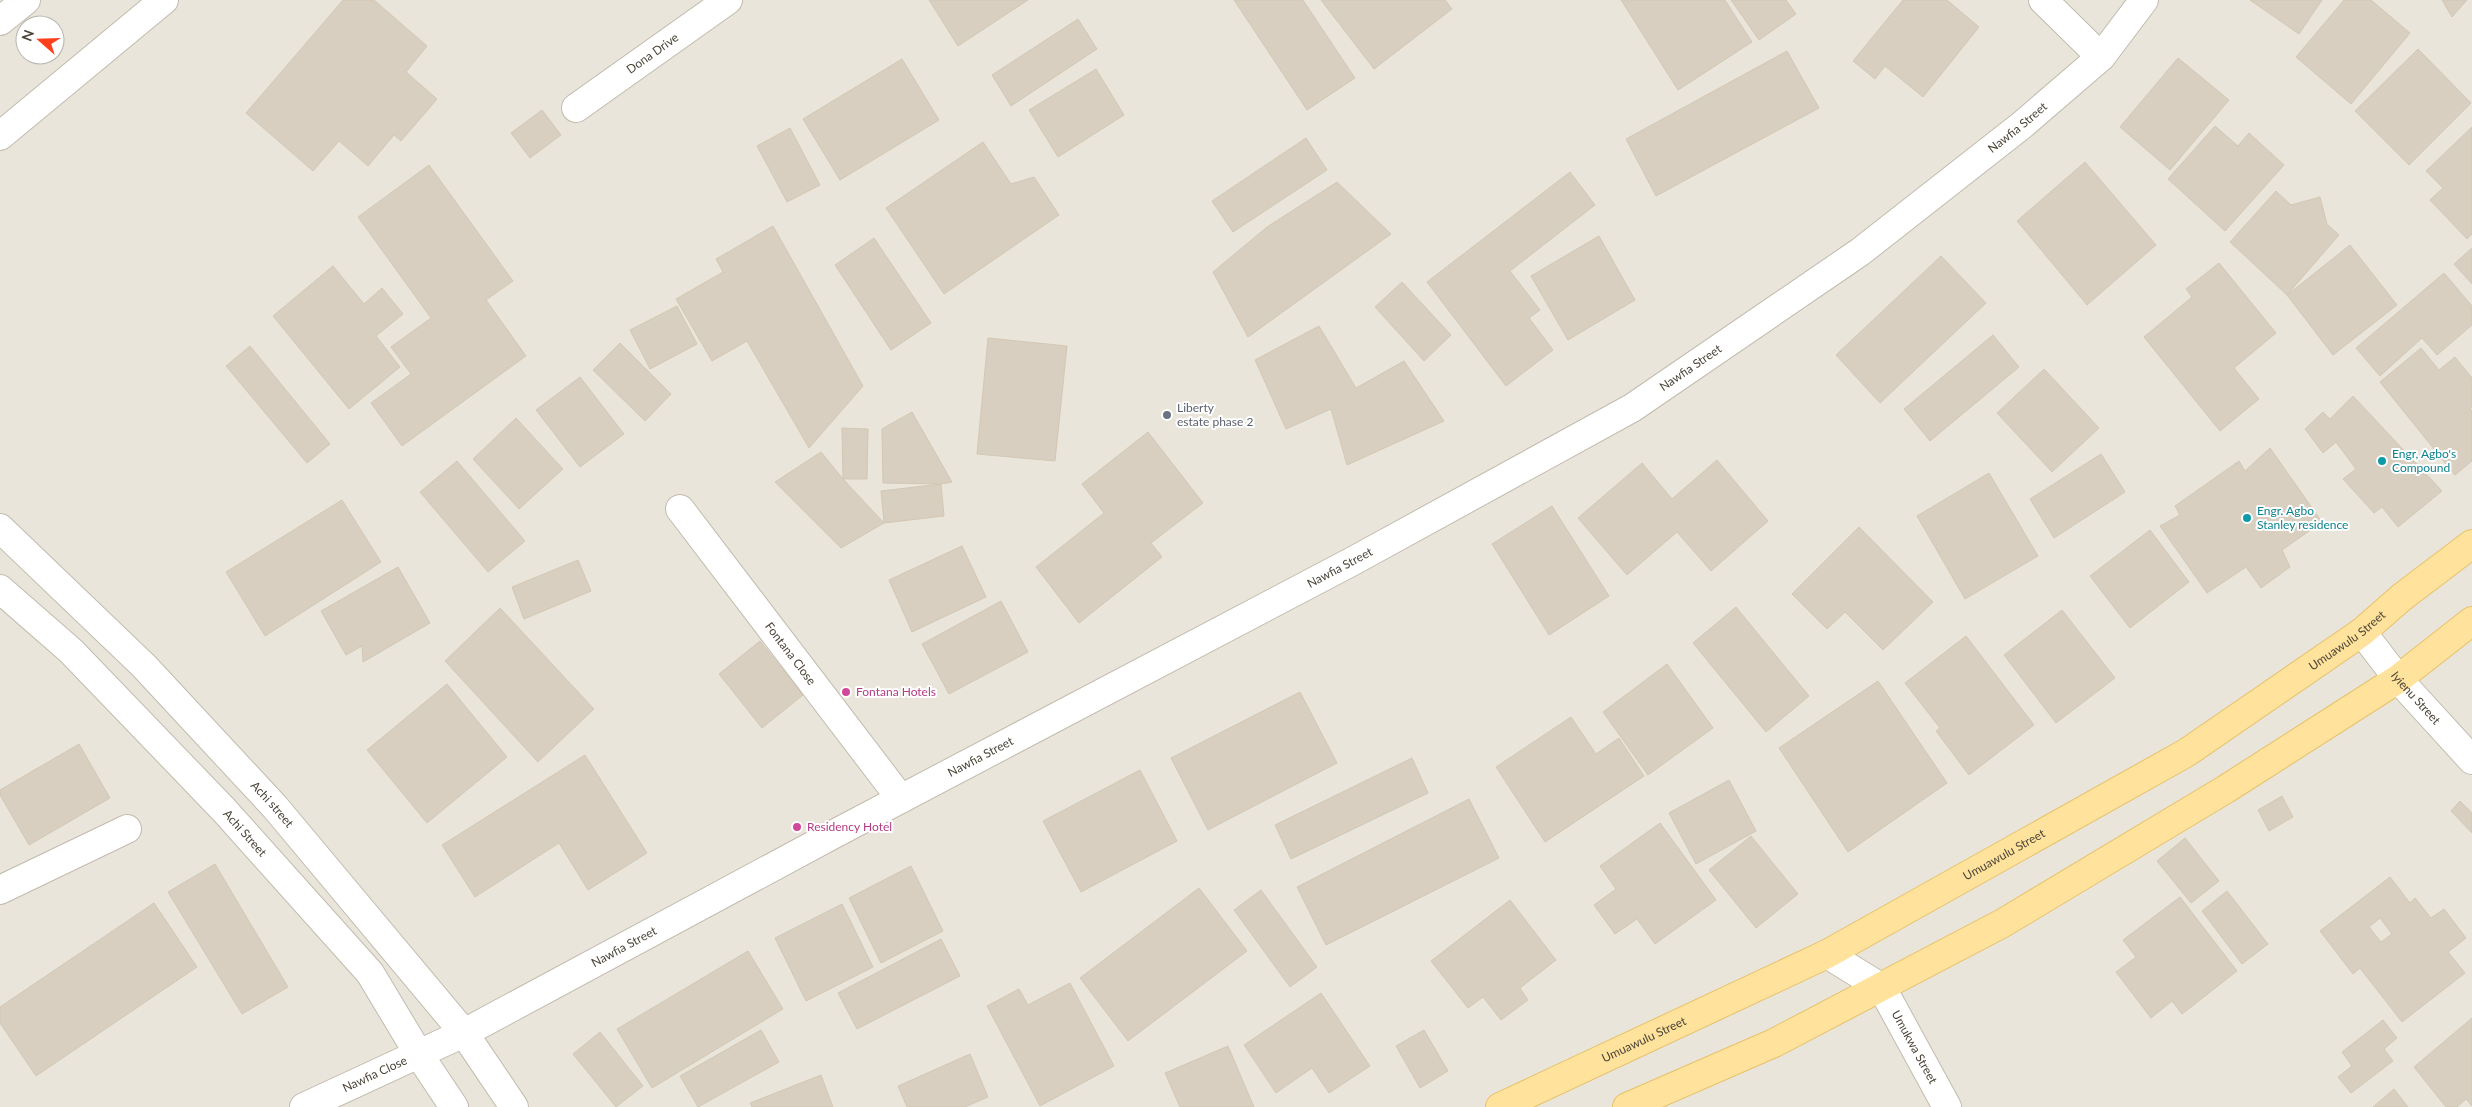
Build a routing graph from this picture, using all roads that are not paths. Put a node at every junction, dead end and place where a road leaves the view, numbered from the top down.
1 (26, 0) edge
2 (164, 0) edge
3 (728, 0) edge
4 (2043, 0) edge
5 (2144, 0) edge
6 (0, 21) edge
7 (2101, 57) junction
8 (576, 108) dead end
9 (0, 136) edge
10 (680, 509) dead end
11 (0, 528) edge
12 (2472, 544) edge
13 (0, 589) edge
14 (2472, 621) edge
15 (2362, 632) junction
16 (2398, 679) junction
17 (2472, 760) edge
18 (900, 799) junction
19 (127, 830) dead end
20 (0, 890) edge
21 (1827, 954) junction
22 (1882, 988) junction
23 (464, 1033) junction
24 (418, 1052) junction
25 (304, 1107) edge
26 (454, 1107) edge
27 (514, 1107) edge
28 (1500, 1107) edge
29 (1627, 1107) edge
30 (1948, 1107) edge

1 - 6 street
2 - 9 street
3 - 8 street, Dona Drive
4 - 7 street
5 - 7 street, Nawfia Street
7 - 18 street, Nawfia Street
10 - 18 street, Fontana Close
11 - 23 street, Achi street
12 - 15 main road, Umuawulu Street
13 - 24 street, Achi Street
14 - 16 main road
15 - 16 street, Iyienu Street
15 - 21 main road, Umuawulu Street
16 - 17 street, Iyienu Street
16 - 22 main road
18 - 23 street, Nawfia Street
19 - 20 street
21 - 22 street
21 - 28 main road, Umuawulu Street
22 - 29 main road
22 - 30 street, Umukwa Street
23 - 24 street, Nawfia Street
23 - 27 street, Achi street
24 - 25 street, Nawfia Close
24 - 26 street, Achi Street

